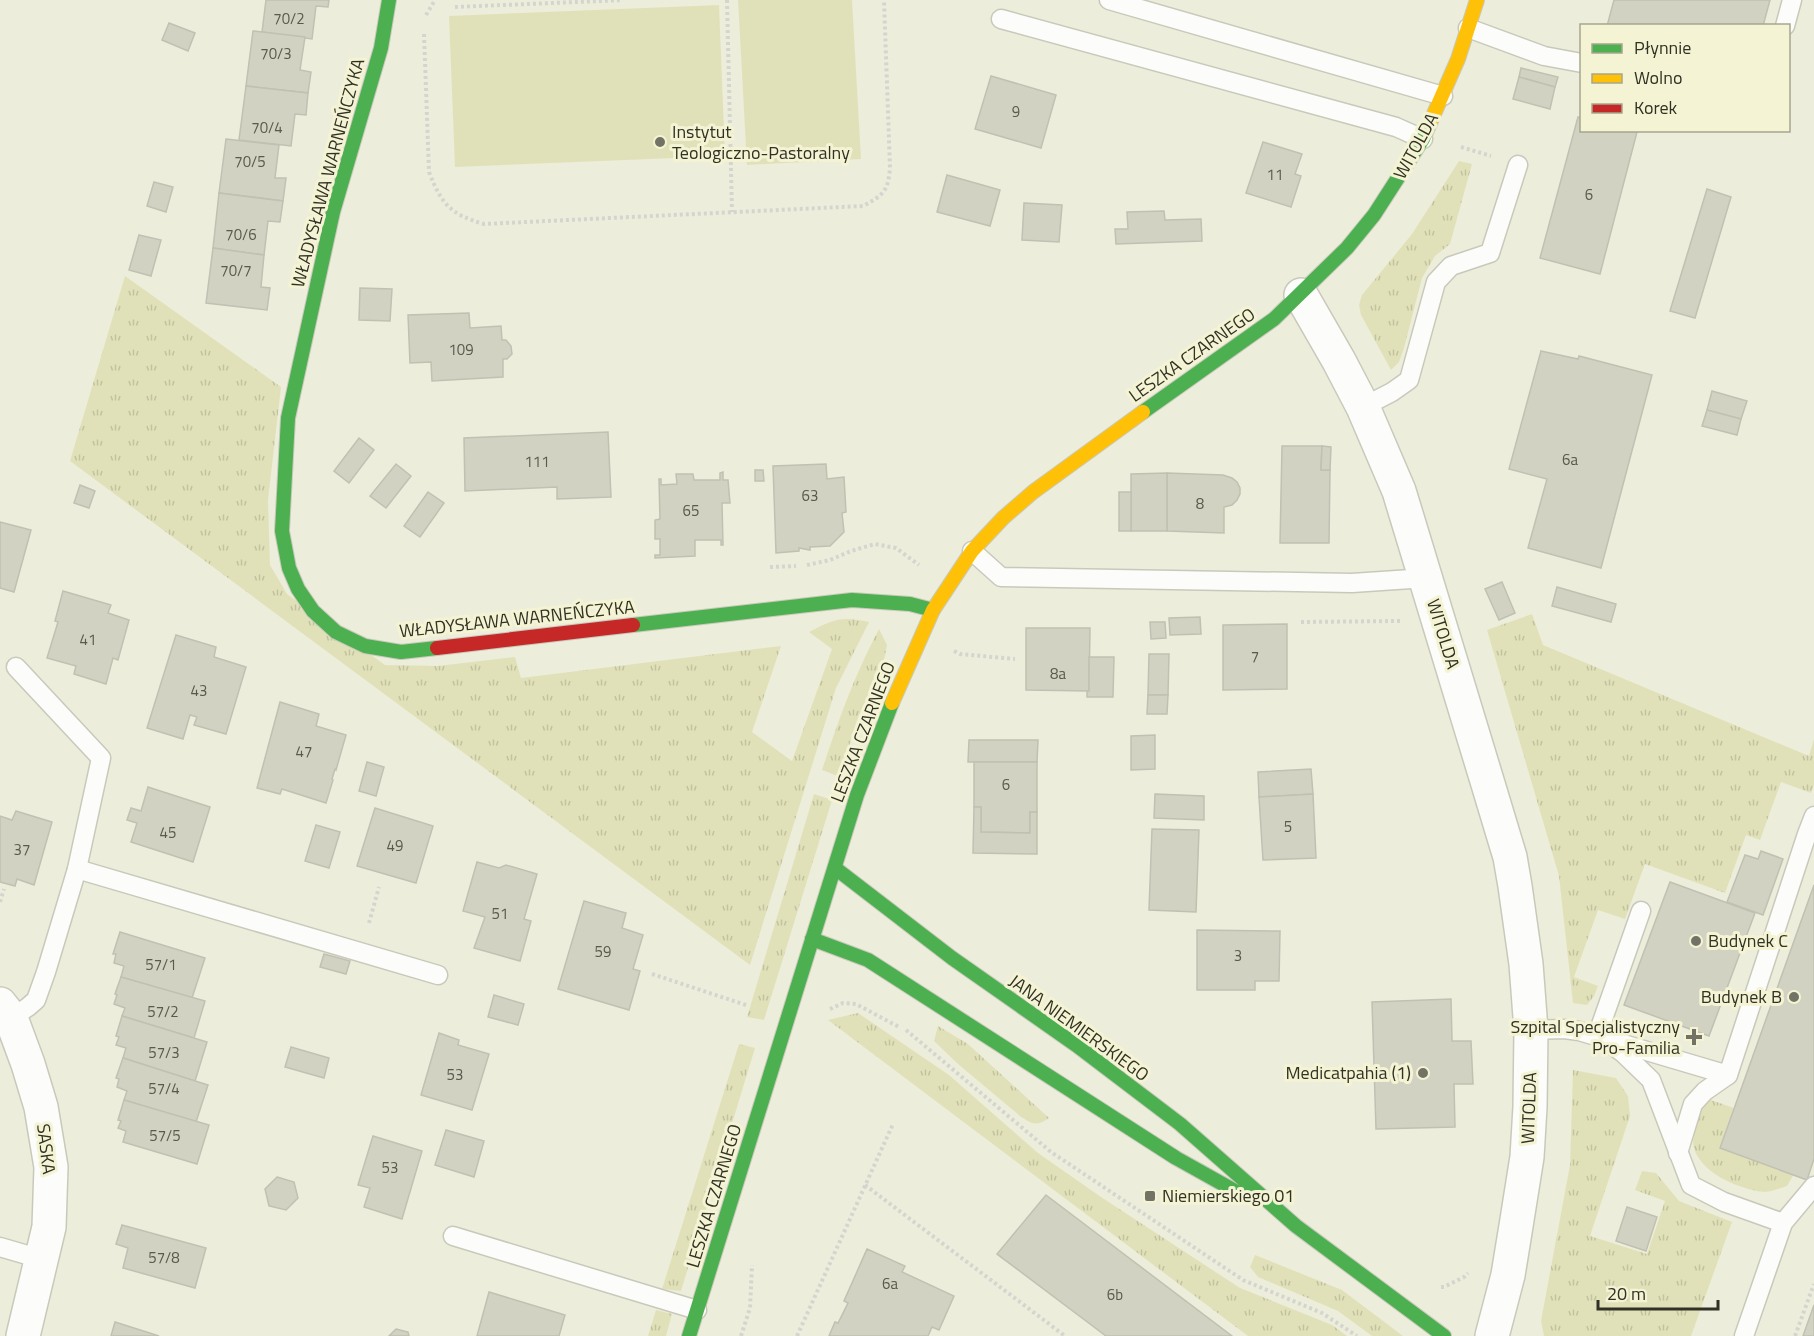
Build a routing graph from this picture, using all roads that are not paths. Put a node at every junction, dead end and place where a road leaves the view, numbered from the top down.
1 (389, 0) edge
2 (1109, 0) edge
3 (1477, 0) edge
4 (1792, 0) edge
5 (1000, 19) dead end
6 (1786, 24) edge
7 (1468, 28) junction
8 (1580, 63) edge
9 (1443, 96) junction
10 (1423, 138) junction
11 (1518, 165) dead end
12 (1301, 295) junction
13 (1363, 407) junction
14 (972, 551) junction
15 (1415, 579) junction
16 (933, 610) junction
17 (16, 667) dead end
18 (1814, 816) edge
19 (835, 868) junction
20 (77, 869) junction
21 (1641, 911) dead end
22 (812, 939) junction
23 (438, 975) dead end
24 (6, 1011) edge
25 (1531, 1030) junction
26 (1597, 1036) junction
27 (1728, 1075) junction
28 (1678, 1153) junction
29 (1814, 1186) edge
30 (1783, 1223) junction
31 (1296, 1226) junction
32 (453, 1236) dead end
33 (0, 1247) edge
34 (41, 1259) junction
35 (697, 1310) junction
36 (23, 1336) edge
37 (689, 1336) edge
38 (1444, 1336) edge
39 (1492, 1336) edge
40 (1744, 1336) edge

1 - 16 street, WŁADYSŁAWA WARNEŃCZYKA
2 - 9 lane
3 - 7 street, WITOLDA
4 - 6 lane
5 - 10 lane
7 - 8 lane
7 - 9 street, WITOLDA
9 - 10 street, WITOLDA
10 - 12 street, WITOLDA
11 - 13 lane
12 - 13 street, WITOLDA
12 - 14 street, LESZKA CZARNEGO
13 - 15 street, WITOLDA
14 - 15 lane
14 - 16 street, LESZKA CZARNEGO
15 - 25 street, WITOLDA
16 - 19 street, LESZKA CZARNEGO
17 - 20 lane
18 - 27 lane
19 - 22 street, LESZKA CZARNEGO
19 - 31 street, JANA NIEMIERSKIEGO
20 - 23 lane
20 - 24 lane
21 - 26 lane
22 - 31 street, JANA NIEMIERSKIEGO
22 - 35 street, LESZKA CZARNEGO
24 - 34 street, SASKA
25 - 26 lane
25 - 39 street, WITOLDA
26 - 27 lane
26 - 28 lane
27 - 28 lane
28 - 30 lane
29 - 30 lane
30 - 40 lane
31 - 38 street, JANA NIEMIERSKIEGO
32 - 35 lane
33 - 34 lane
34 - 36 street, SASKA
35 - 37 street, LESZKA CZARNEGO

